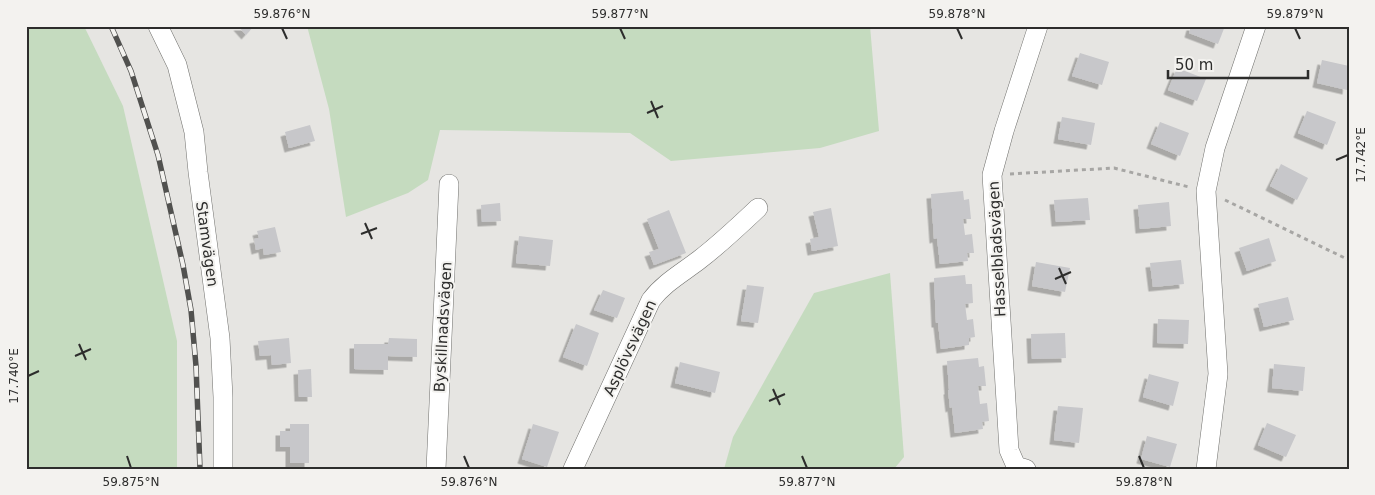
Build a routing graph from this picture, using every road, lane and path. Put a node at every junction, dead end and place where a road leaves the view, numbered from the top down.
1 (158, 26) edge
2 (1038, 26) edge
3 (1256, 26) edge
4 (992, 175) junction
5 (450, 184) dead end
6 (1206, 191) junction
7 (758, 208) dead end
8 (1349, 260) edge
9 (223, 469) edge
10 (436, 469) edge
11 (573, 469) edge
12 (1026, 469) edge
13 (1206, 469) edge

1 - 9 street, Stamvägen
2 - 4 street, Hasselbladsvägen
3 - 6 street
4 - 6 path
4 - 12 street, Hasselbladsvägen
5 - 10 street, Byskillnadsvägen
6 - 8 path
6 - 13 street
7 - 11 street, Asplövsvägen

